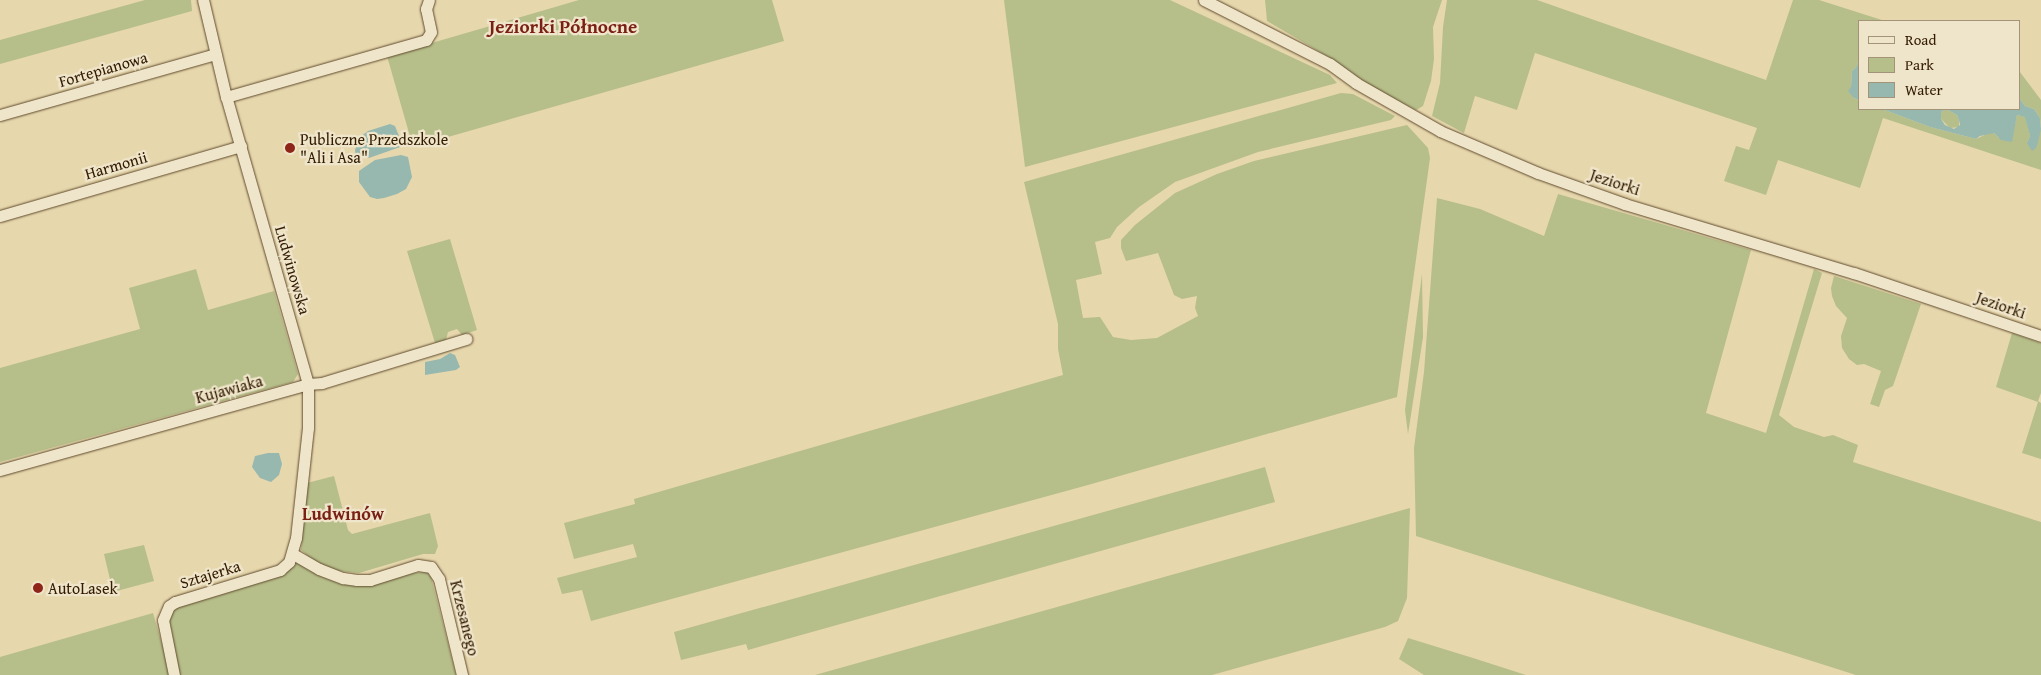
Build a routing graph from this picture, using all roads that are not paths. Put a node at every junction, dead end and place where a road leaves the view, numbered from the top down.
1 (203, 0) edge
2 (429, 0) edge
3 (1204, 0) edge
4 (216, 54) junction
5 (226, 97) junction
6 (0, 115) edge
7 (241, 146) junction
8 (0, 216) edge
9 (2041, 336) edge
10 (466, 339) dead end
11 (308, 384) junction
12 (0, 470) edge
13 (293, 554) junction
14 (174, 675) edge
15 (462, 675) edge

1 - 4 street, Ludwinowska
2 - 5 street
3 - 9 street, Jeziorki
4 - 5 street, Ludwinowska
4 - 6 street, Fortepianowa
5 - 7 street, Ludwinowska
7 - 8 street, Harmonii
7 - 11 street, Ludwinowska
10 - 11 street, Kujawiaka
11 - 12 street, Kujawiaka
11 - 13 street, Ludwinowska
13 - 14 street, Sztajerka
13 - 15 street, Krzesanego

